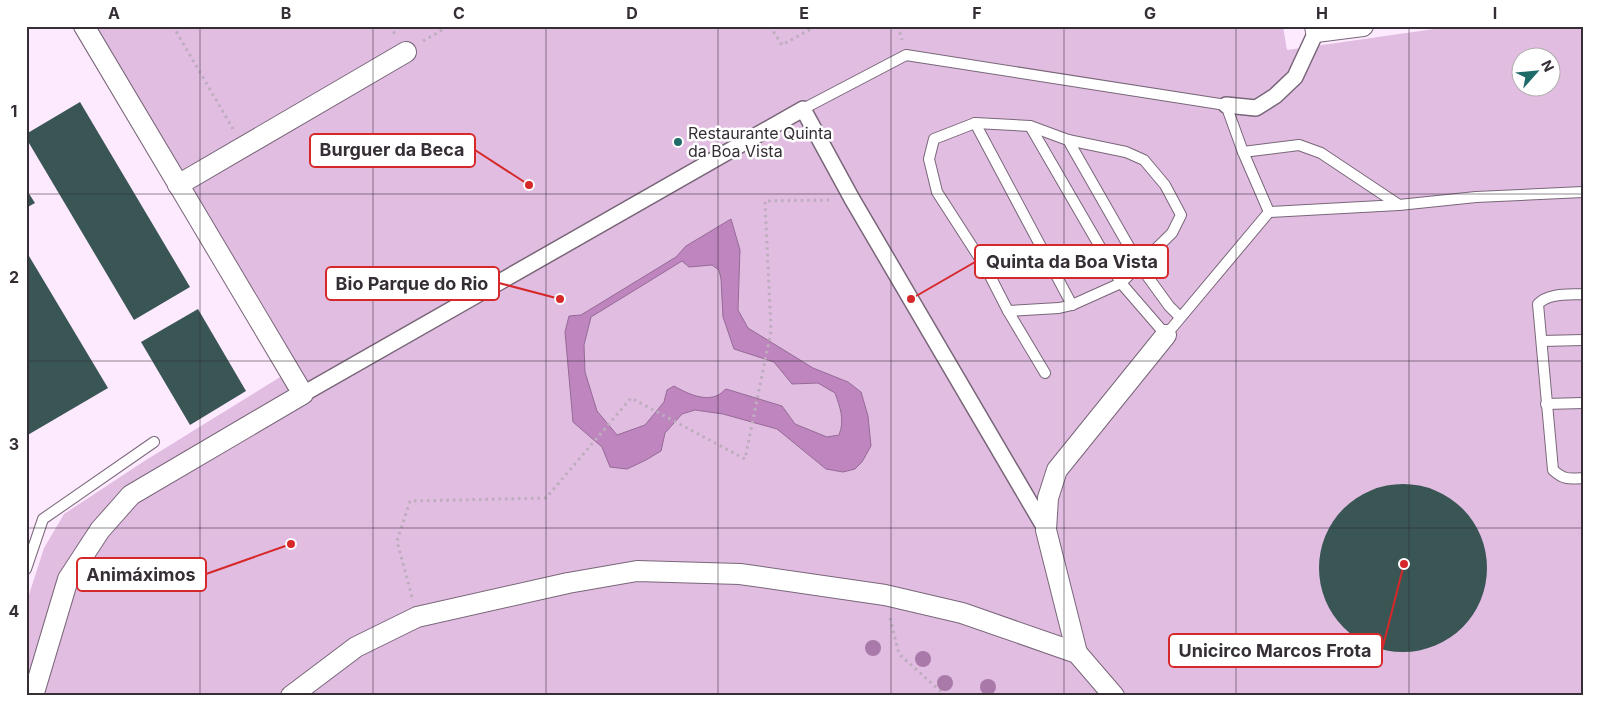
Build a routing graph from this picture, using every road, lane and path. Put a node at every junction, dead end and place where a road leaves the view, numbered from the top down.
1 (84, 26) edge
2 (173, 26) edge
3 (449, 26) edge
4 (770, 26) edge
5 (816, 26) edge
6 (1364, 26) edge
7 (1315, 29) edge
8 (406, 52) joint
9 (1226, 105) junction
10 (803, 109) junction
11 (975, 123) junction
12 (1030, 126) junction
13 (1068, 140) junction
14 (244, 148) junction
15 (1242, 152) junction
16 (178, 185) junction
17 (1583, 192) edge
18 (852, 199) junction
19 (1399, 205) junction
20 (1268, 212) junction
21 (1140, 266) junction
22 (1121, 283) junction
23 (1583, 294) edge
24 (1072, 305) junction
25 (1008, 311) junction
26 (1180, 317) junction
27 (1166, 335) junction
28 (1583, 340) edge
29 (1542, 341) junction
30 (1045, 373) dead end
31 (303, 394) junction
32 (1583, 403) edge
33 (1546, 404) junction
34 (154, 442) dead end
35 (1583, 478) edge
36 (1046, 530) junction
37 (26, 569) edge
38 (884, 595) junction
39 (417, 617) junction
40 (1077, 653) junction
41 (33, 696) edge
42 (291, 696) edge
43 (946, 696) edge
44 (1114, 696) edge

1 - 16 street
2 - 14 path
3 - 8 path
4 - 5 path
6 - 7 street
7 - 9 street
8 - 14 street
9 - 10 lane
9 - 15 lane
10 - 18 street
10 - 31 street
11 - 12 lane
11 - 24 lane
11 - 25 lane
12 - 13 lane
12 - 22 lane
13 - 21 lane
13 - 21 lane
14 - 16 street
15 - 19 lane
15 - 20 lane
16 - 31 street
17 - 19 lane
18 - 36 street
18 - 39 path
19 - 20 lane
20 - 26 lane
21 - 22 lane
21 - 26 lane
22 - 24 lane
22 - 27 lane
23 - 29 lane
24 - 25 lane
25 - 30 lane
26 - 27 lane
27 - 36 street
28 - 29 lane
29 - 33 lane
31 - 41 street
32 - 33 lane
33 - 35 lane
34 - 37 lane
36 - 40 street
38 - 39 street
38 - 40 street
38 - 43 path
39 - 42 street
40 - 44 street

